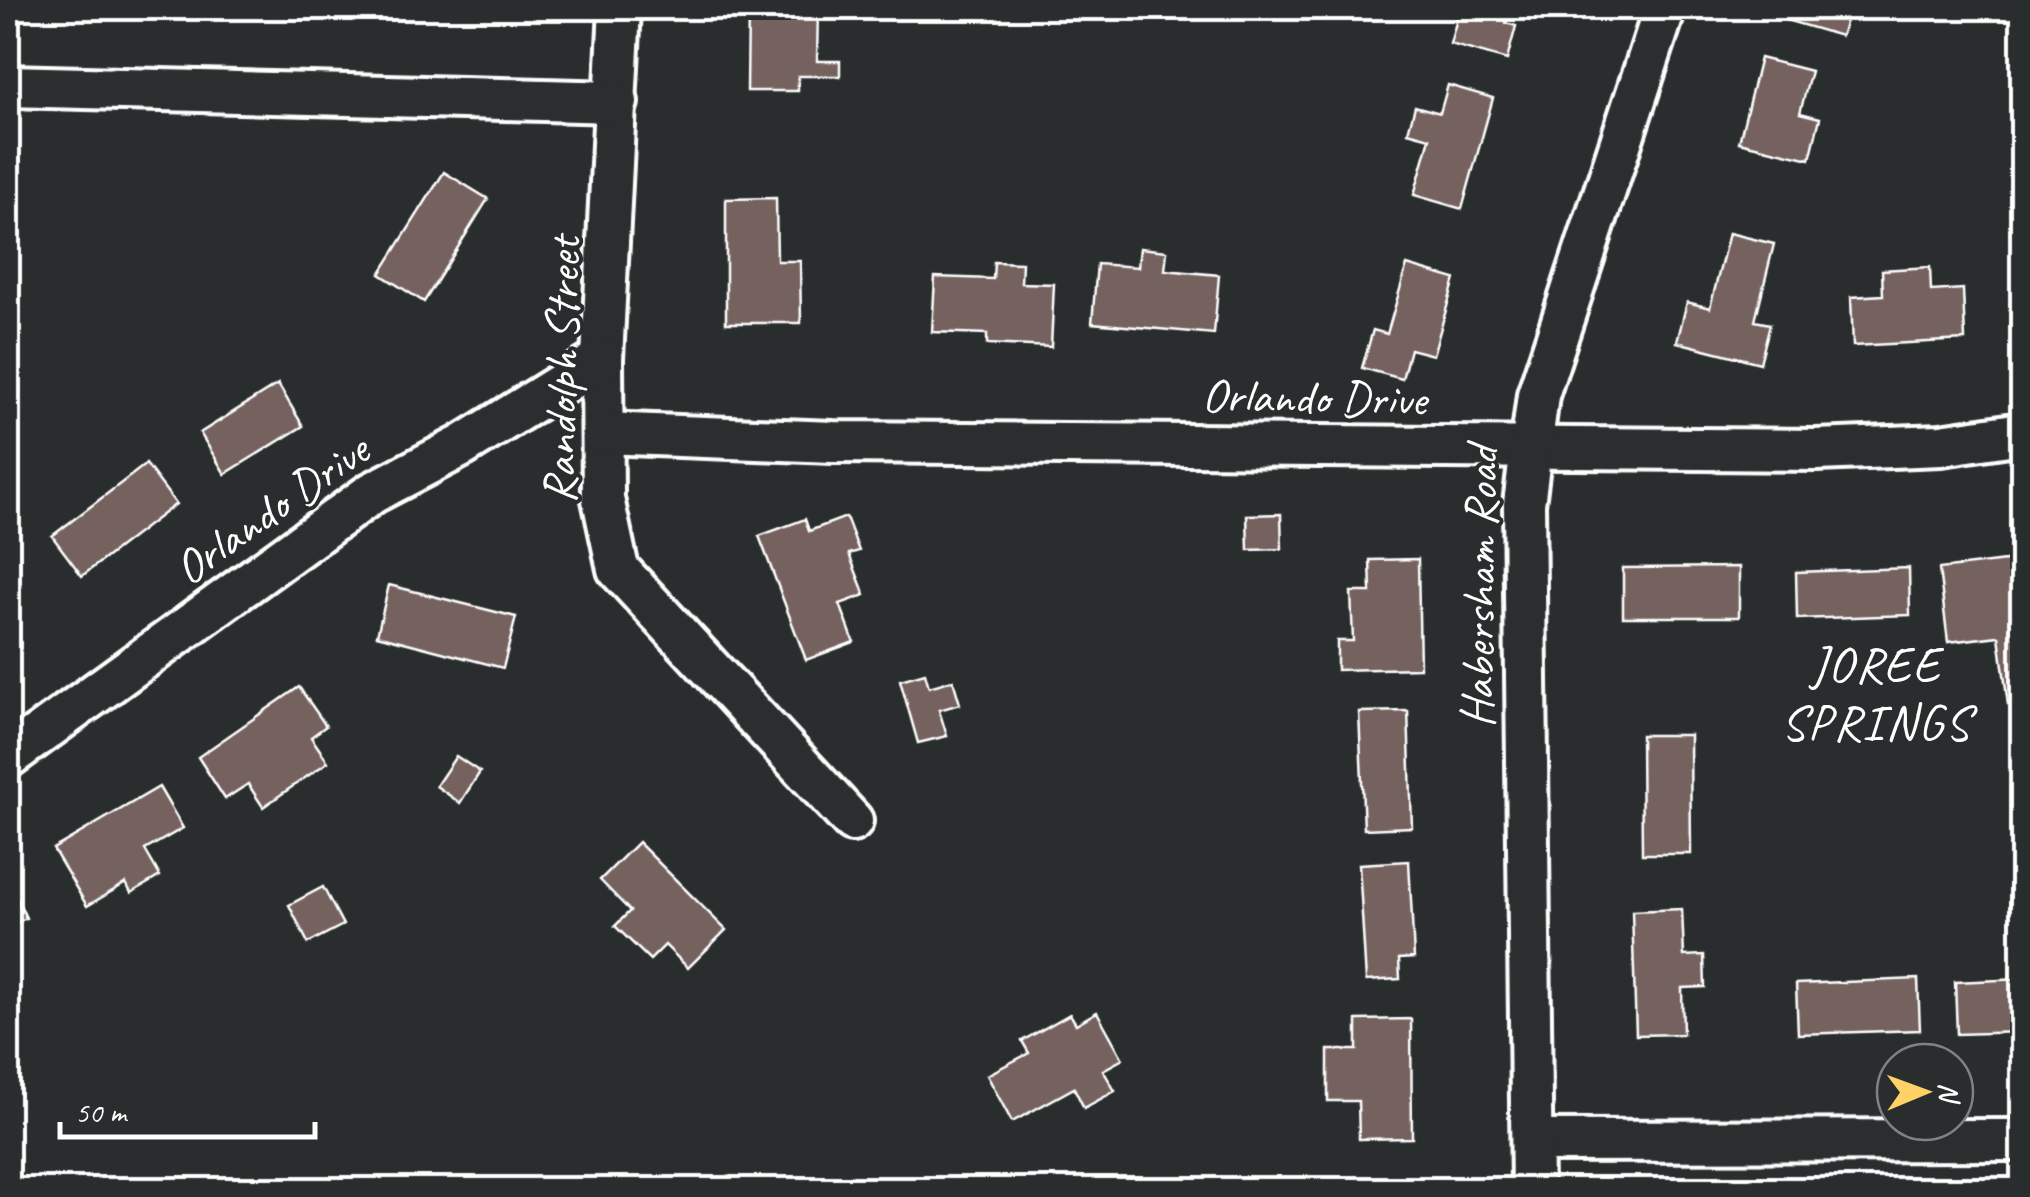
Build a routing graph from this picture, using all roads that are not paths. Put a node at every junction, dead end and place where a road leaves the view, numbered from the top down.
1 (620, 8) edge
2 (1665, 8) edge
3 (8, 86) edge
4 (617, 102) junction
5 (602, 359) junction
6 (603, 433) junction
7 (2022, 433) edge
8 (1528, 447) junction
9 (8, 757) edge
10 (852, 821) dead end
11 (2022, 1140) edge
12 (1532, 1142) junction
13 (1532, 1190) edge

1 - 4 street, Randolph Street
2 - 8 street, Habersham Road
3 - 4 street
4 - 5 street, Randolph Street
5 - 6 street, Randolph Street
5 - 9 street, Orlando Drive
6 - 8 street, Orlando Drive
6 - 10 street, Randolph Street
7 - 8 street, Orlando Drive
8 - 12 street, Habersham Road
11 - 12 street
12 - 13 street, Habersham Road

